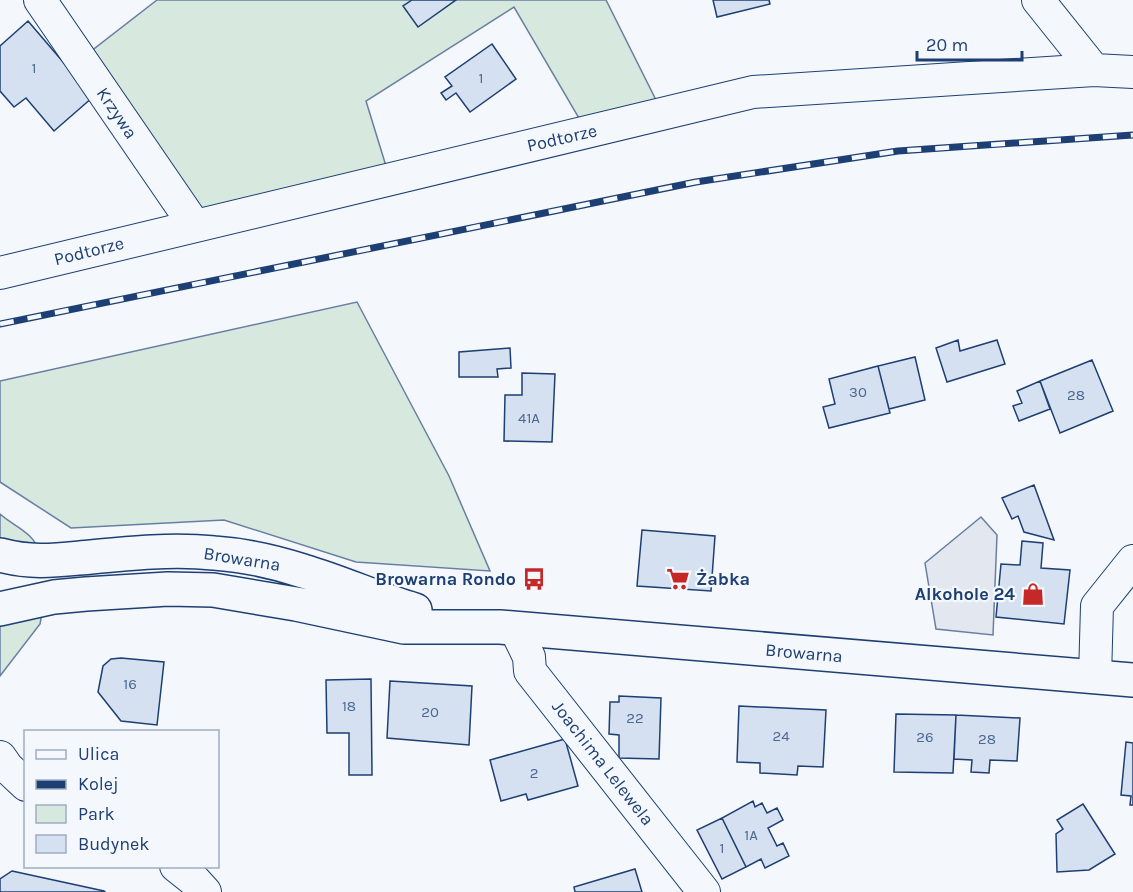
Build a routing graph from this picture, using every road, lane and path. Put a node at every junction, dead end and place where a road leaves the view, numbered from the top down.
1 (40, 0) edge
2 (1038, 0) edge
3 (1094, 70) junction
4 (1133, 72) edge
5 (195, 226) junction
6 (0, 273) edge
7 (0, 555) edge
8 (1133, 561) edge
9 (0, 609) edge
10 (475, 627) junction
11 (515, 628) junction
12 (1095, 677) junction
13 (1133, 680) edge
14 (0, 757) edge
15 (24, 783) edge
16 (0, 792) edge
17 (24, 804) edge
18 (177, 868) edge
19 (205, 892) edge
20 (704, 892) edge

1 - 5 street, Krzywa
2 - 3 street
3 - 4 street, Podtorze
3 - 5 street, Podtorze
5 - 6 street, Podtorze
7 - 10 street, Browarna
8 - 12 street
9 - 10 street, Browarna
10 - 11 street, Browarna
11 - 12 street, Browarna
11 - 20 street, Joachima Lelewela
12 - 13 street, Browarna
14 - 15 street
16 - 17 street
18 - 19 street

